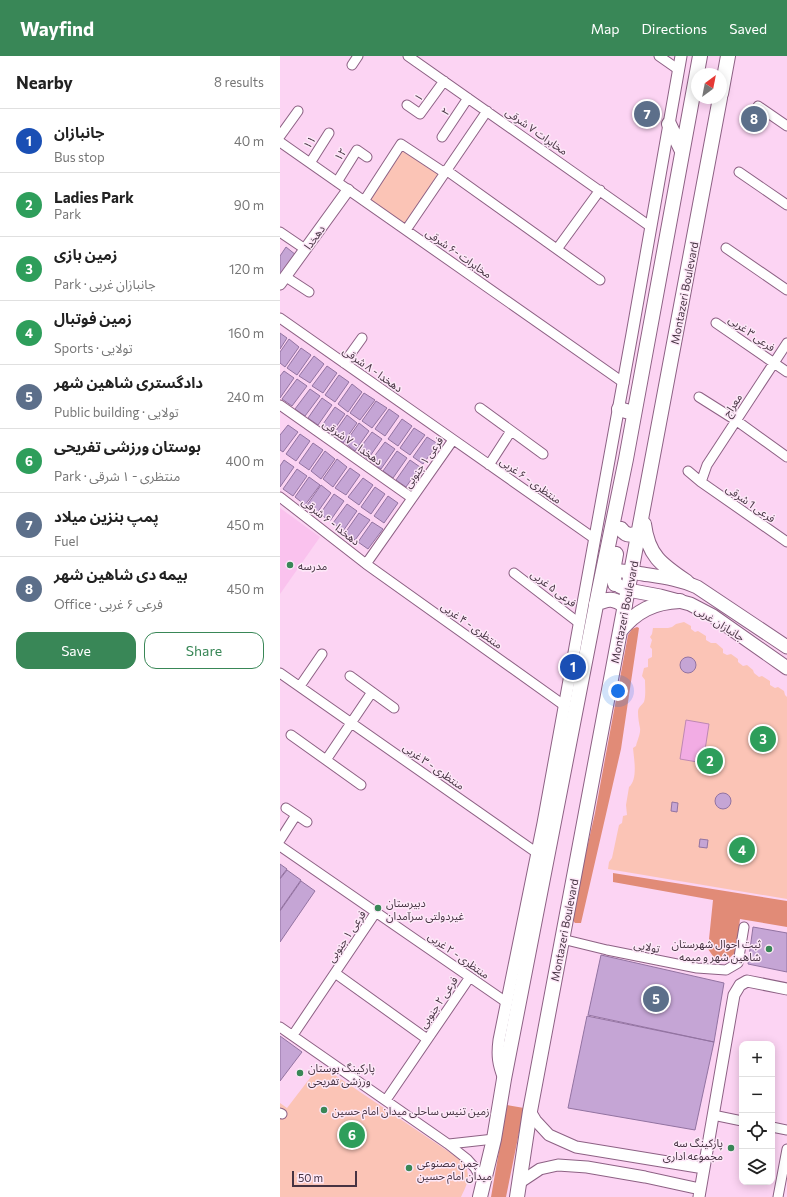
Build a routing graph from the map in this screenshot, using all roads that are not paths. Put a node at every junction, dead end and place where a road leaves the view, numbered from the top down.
1 (358, 56) edge
2 (408, 56) edge
3 (659, 56) edge
4 (681, 56) edge
5 (700, 56) edge
6 (728, 56) edge
7 (352, 65) dead end
8 (726, 68) edge
9 (679, 70) junction
10 (444, 81) junction
11 (468, 98) junction
12 (719, 104) edge
13 (407, 105) dead end
14 (758, 106) dead end
15 (298, 111) dead end
16 (487, 111) junction
17 (669, 124) junction
18 (787, 126) edge
19 (329, 133) dead end
20 (280, 136) edge
21 (442, 136) dead end
22 (280, 142) edge
23 (682, 151) junction
24 (367, 157) dead end
25 (310, 163) junction
26 (445, 172) junction
27 (739, 172) dead end
28 (337, 182) junction
29 (348, 190) junction
30 (600, 190) junction
31 (364, 201) junction
32 (787, 206) edge
33 (651, 227) junction
34 (406, 230) junction
35 (280, 232) edge
36 (726, 248) dead end
37 (305, 249) junction
38 (556, 249) junction
39 (283, 280) edge
40 (600, 280) dead end
41 (787, 290) edge
42 (309, 292) dead end
43 (280, 318) edge
44 (716, 323) dead end
45 (362, 338) dead end
46 (787, 343) edge
47 (344, 363) junction
48 (774, 363) junction
49 (787, 372) edge
50 (624, 382) junction
51 (699, 397) dead end
52 (280, 405) edge
53 (480, 408) dead end
54 (619, 409) junction
55 (633, 413) junction
56 (737, 421) junction
57 (511, 431) junction
58 (453, 440) junction
59 (543, 454) dead end
60 (787, 457) edge
61 (626, 459) junction
62 (489, 465) junction
63 (688, 471) dead end
64 (701, 482) junction
65 (280, 497) edge
66 (412, 498) junction
67 (643, 513) junction
68 (621, 529) junction
69 (639, 532) junction
70 (595, 539) junction
71 (787, 542) edge
72 (366, 564) junction
73 (632, 572) junction
74 (514, 573) dead end
75 (608, 576) junction
76 (666, 577) junction
77 (687, 582) junction
78 (628, 590) junction
79 (685, 603) junction
80 (596, 604) junction
81 (626, 606) junction
82 (580, 623) junction
83 (620, 632) junction
84 (787, 647) edge
85 (322, 654) dead end
86 (787, 668) edge
87 (280, 673) edge
88 (350, 676) dead end
89 (300, 686) junction
90 (372, 692) junction
91 (564, 706) junction
92 (394, 708) dead end
93 (352, 723) junction
94 (291, 735) dead end
95 (326, 760) junction
96 (361, 785) dead end
97 (286, 808) dead end
98 (296, 815) junction
99 (307, 822) dead end
100 (280, 840) edge
101 (280, 846) edge
102 (537, 853) junction
103 (376, 912) junction
104 (744, 926) dead end
105 (562, 939) junction
106 (335, 973) junction
107 (470, 977) junction
108 (787, 989) edge
109 (506, 1002) junction
110 (280, 1027) edge
111 (292, 1035) junction
112 (427, 1040) junction
113 (504, 1079) junction
114 (386, 1100) junction
115 (530, 1111) junction
116 (713, 1115) junction
117 (739, 1120) edge
118 (775, 1128) edge
119 (787, 1130) edge
120 (494, 1139) junction
121 (449, 1144) junction
122 (576, 1147) junction
123 (787, 1149) edge
124 (569, 1166) junction
125 (704, 1168) junction
126 (519, 1183) junction
127 (482, 1190) edge
128 (700, 1193) edge
129 (781, 1194) edge
130 (517, 1197) edge

1 - 7 street
2 - 10 street, مخابرات ۷ شرقی
3 - 9 street
4 - 9 street
5 - 23 main road
6 - 8 main road
9 - 17 street
10 - 11 street, مخابرات ۷ شرقی
10 - 13 street, ۱
11 - 16 street, مخابرات ۷ شرقی
11 - 21 street, ۲
12 - 67 main road, Montazeri Boulevard
14 - 18 street
15 - 20 street
16 - 26 street
16 - 30 street, مخابرات ۷ شرقی
17 - 23 main road
17 - 33 street
19 - 25 street, ۱۱
22 - 25 street, مخابرات -۶ شرقی
23 - 55 main road
24 - 28 street, ۱۲
25 - 28 street, مخابرات -۶ شرقی
26 - 31 street
26 - 34 street
26 - 38 street
27 - 32 street
28 - 29 street, مخابرات -۶ شرقی
29 - 31 street, مخابرات -۶ شرقی
29 - 37 street, دهخدا
30 - 33 street, مخابرات ۷ شرقی
30 - 38 street
31 - 34 street, مخابرات -۶ شرقی
33 - 50 street
34 - 50 street, مخابرات -۶ شرقی
35 - 37 street
36 - 41 street
37 - 39 street, دهخدا
38 - 40 street
39 - 42 street
43 - 47 street, دهخدا - ۸ شرقی
44 - 48 street, فرعی ۳ غربی
45 - 47 street
46 - 48 street, معراج
47 - 58 street, دهخدا - ۸ شرقی
48 - 49 street, فرعی ۳ غربی
48 - 56 street, معراج
50 - 54 street
51 - 56 street
52 - 66 street, دهخدا - ۷ شرقی
53 - 57 street
54 - 55 main road
54 - 70 street
55 - 61 main road
56 - 60 street
56 - 64 street, معراج
57 - 59 street
57 - 62 street
58 - 62 street, منتظری - ۶ غربی
58 - 66 street, فرعی ۱ جنوبی
61 - 68 main road
61 - 75 main road
62 - 70 street, منتظری - ۶ غربی
63 - 64 street, فرعی 1 شرقی
64 - 71 street, فرعی 1 شرقی
65 - 72 street, دهخدا - ۶ شرقی
66 - 72 street, فرعی ۱ جنوبی
67 - 69 main road, Montazeri Boulevard
67 - 77 main road
68 - 69 main road
68 - 75 main road
69 - 73 main road, Montazeri Boulevard
70 - 82 street
72 - 91 street, منتظری - ۴ غربی
73 - 75 main road, جانبازان غربی
73 - 76 main road, جانبازان غربی
73 - 78 main road, Montazeri Boulevard
74 - 82 street, فرعی ۵ غربی
75 - 78 main road, جانبازان غربی
75 - 80 main road
76 - 77 main road, جانبازان غربی
76 - 79 main road
77 - 84 main road, جانبازان غربی
78 - 79 main road, جانبازان غربی
78 - 81 main road, Montazeri Boulevard
79 - 83 main road
79 - 86 main road, جانبازان غربی
80 - 81 main road
80 - 113 main road
81 - 83 main road, Montazeri Boulevard
82 - 91 street
83 - 105 main road, Montazeri Boulevard
85 - 89 street
87 - 89 street, منتظری - ۳ غربی
88 - 90 street
89 - 93 street, منتظری - ۳ غربی
90 - 92 street
90 - 93 street
91 - 102 street
93 - 95 street
93 - 102 street, منتظری - ۳ غربی
94 - 95 street
95 - 96 street
97 - 98 street
98 - 99 street
98 - 100 street
101 - 103 street, منتظری - ۲ غربی
102 - 109 street
103 - 106 street, فرعی ۱ جنوبی
103 - 107 street, منتظری - ۲ غربی
104 - 105 street, تولایی
105 - 115 main road, Montazeri Boulevard
106 - 111 street, فرعی ۱ جنوبی
106 - 112 street
107 - 109 street, منتظری - ۲ غربی
107 - 112 street, فرعی ۲ جنوبی
108 - 116 street
109 - 113 street
110 - 111 street
111 - 114 street
112 - 114 street, فرعی ۲ جنوبی
113 - 120 main road
114 - 121 street
115 - 122 street
115 - 126 main road, Montazeri Boulevard
116 - 117 street
116 - 125 street
118 - 119 street
120 - 121 street
120 - 127 main road
121 - 127 street
122 - 124 street
122 - 125 street
123 - 129 street
124 - 126 street
124 - 128 street
125 - 128 street
126 - 130 main road, Montazeri Boulevard

